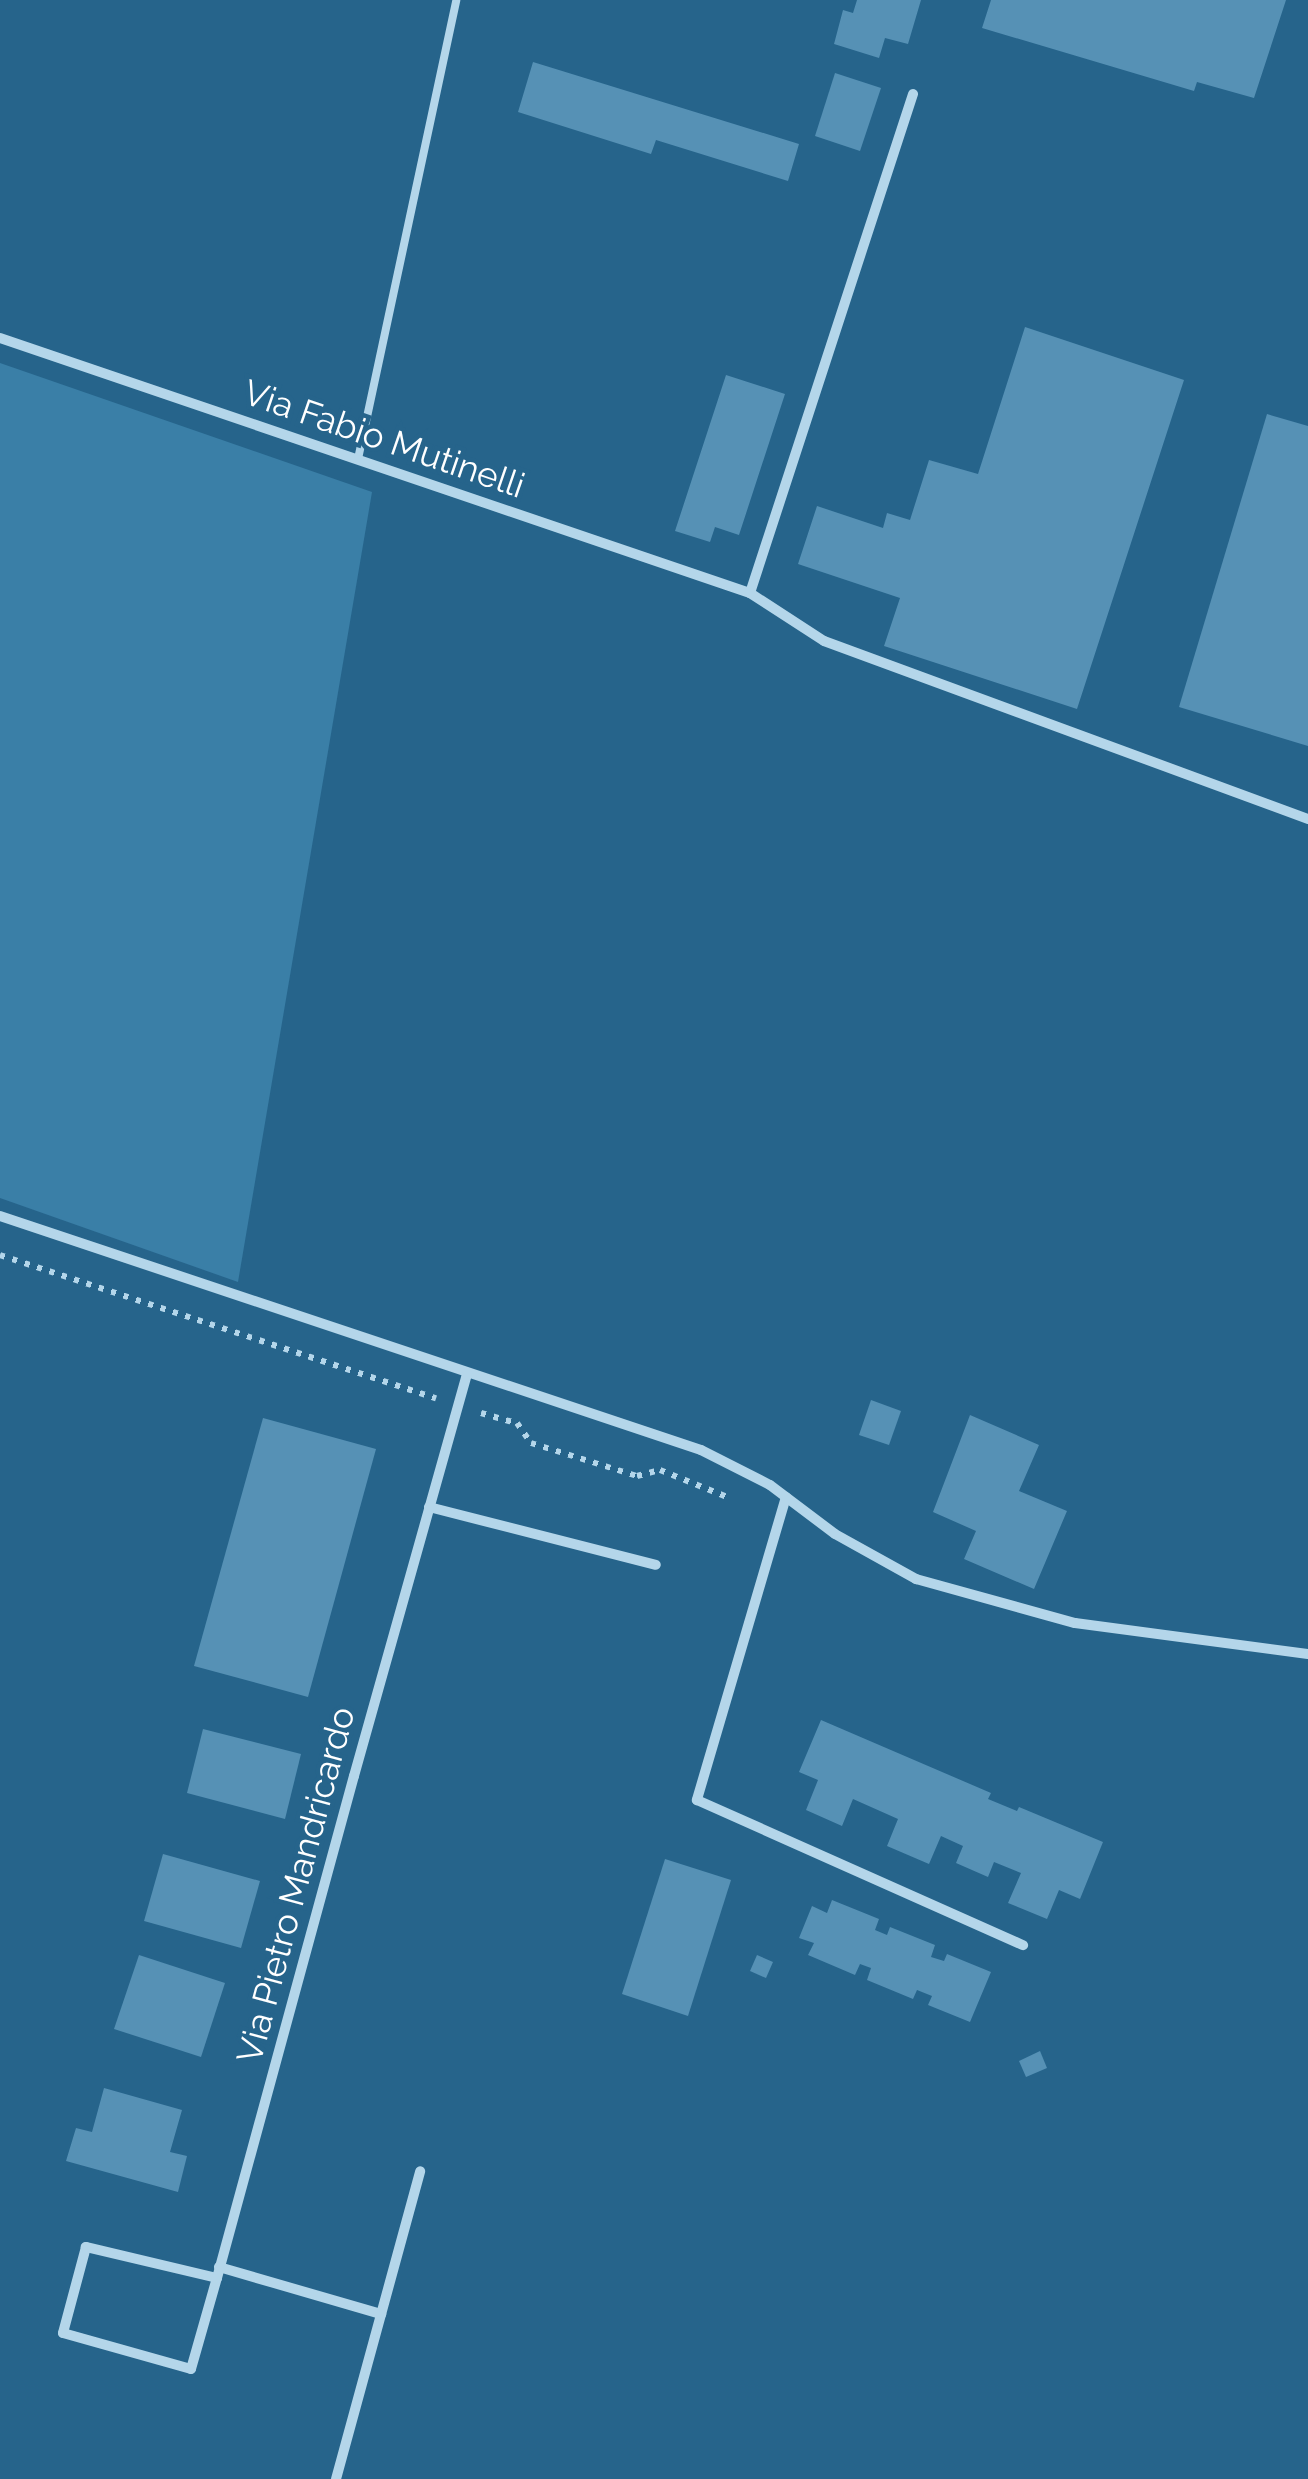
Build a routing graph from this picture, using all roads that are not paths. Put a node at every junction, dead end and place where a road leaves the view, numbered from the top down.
1 (456, 0) edge
2 (913, 94) dead end
3 (0, 338) edge
4 (358, 459) junction
5 (750, 592) junction
6 (1308, 819) edge
7 (0, 1216) edge
8 (467, 1374) junction
9 (786, 1497) junction
10 (429, 1506) junction
11 (656, 1565) dead end
12 (1308, 1654) edge
13 (1023, 1945) dead end
14 (420, 2171) dead end
15 (218, 2272) junction
16 (381, 2314) junction
17 (336, 2479) edge

1 - 4 lane
2 - 5 street
3 - 4 street, Via Fabio Mutinelli
4 - 5 street, Via Fabio Mutinelli
5 - 6 street, Via Fabio Mutinelli
7 - 8 street
8 - 9 street
8 - 10 street, Via Pietro Mandricardo
9 - 12 street
9 - 13 street
10 - 11 street
10 - 15 street, Via Pietro Mandricardo
14 - 16 street
15 - 15 street, Via Pietro Mandricardo
15 - 16 street
16 - 17 street

